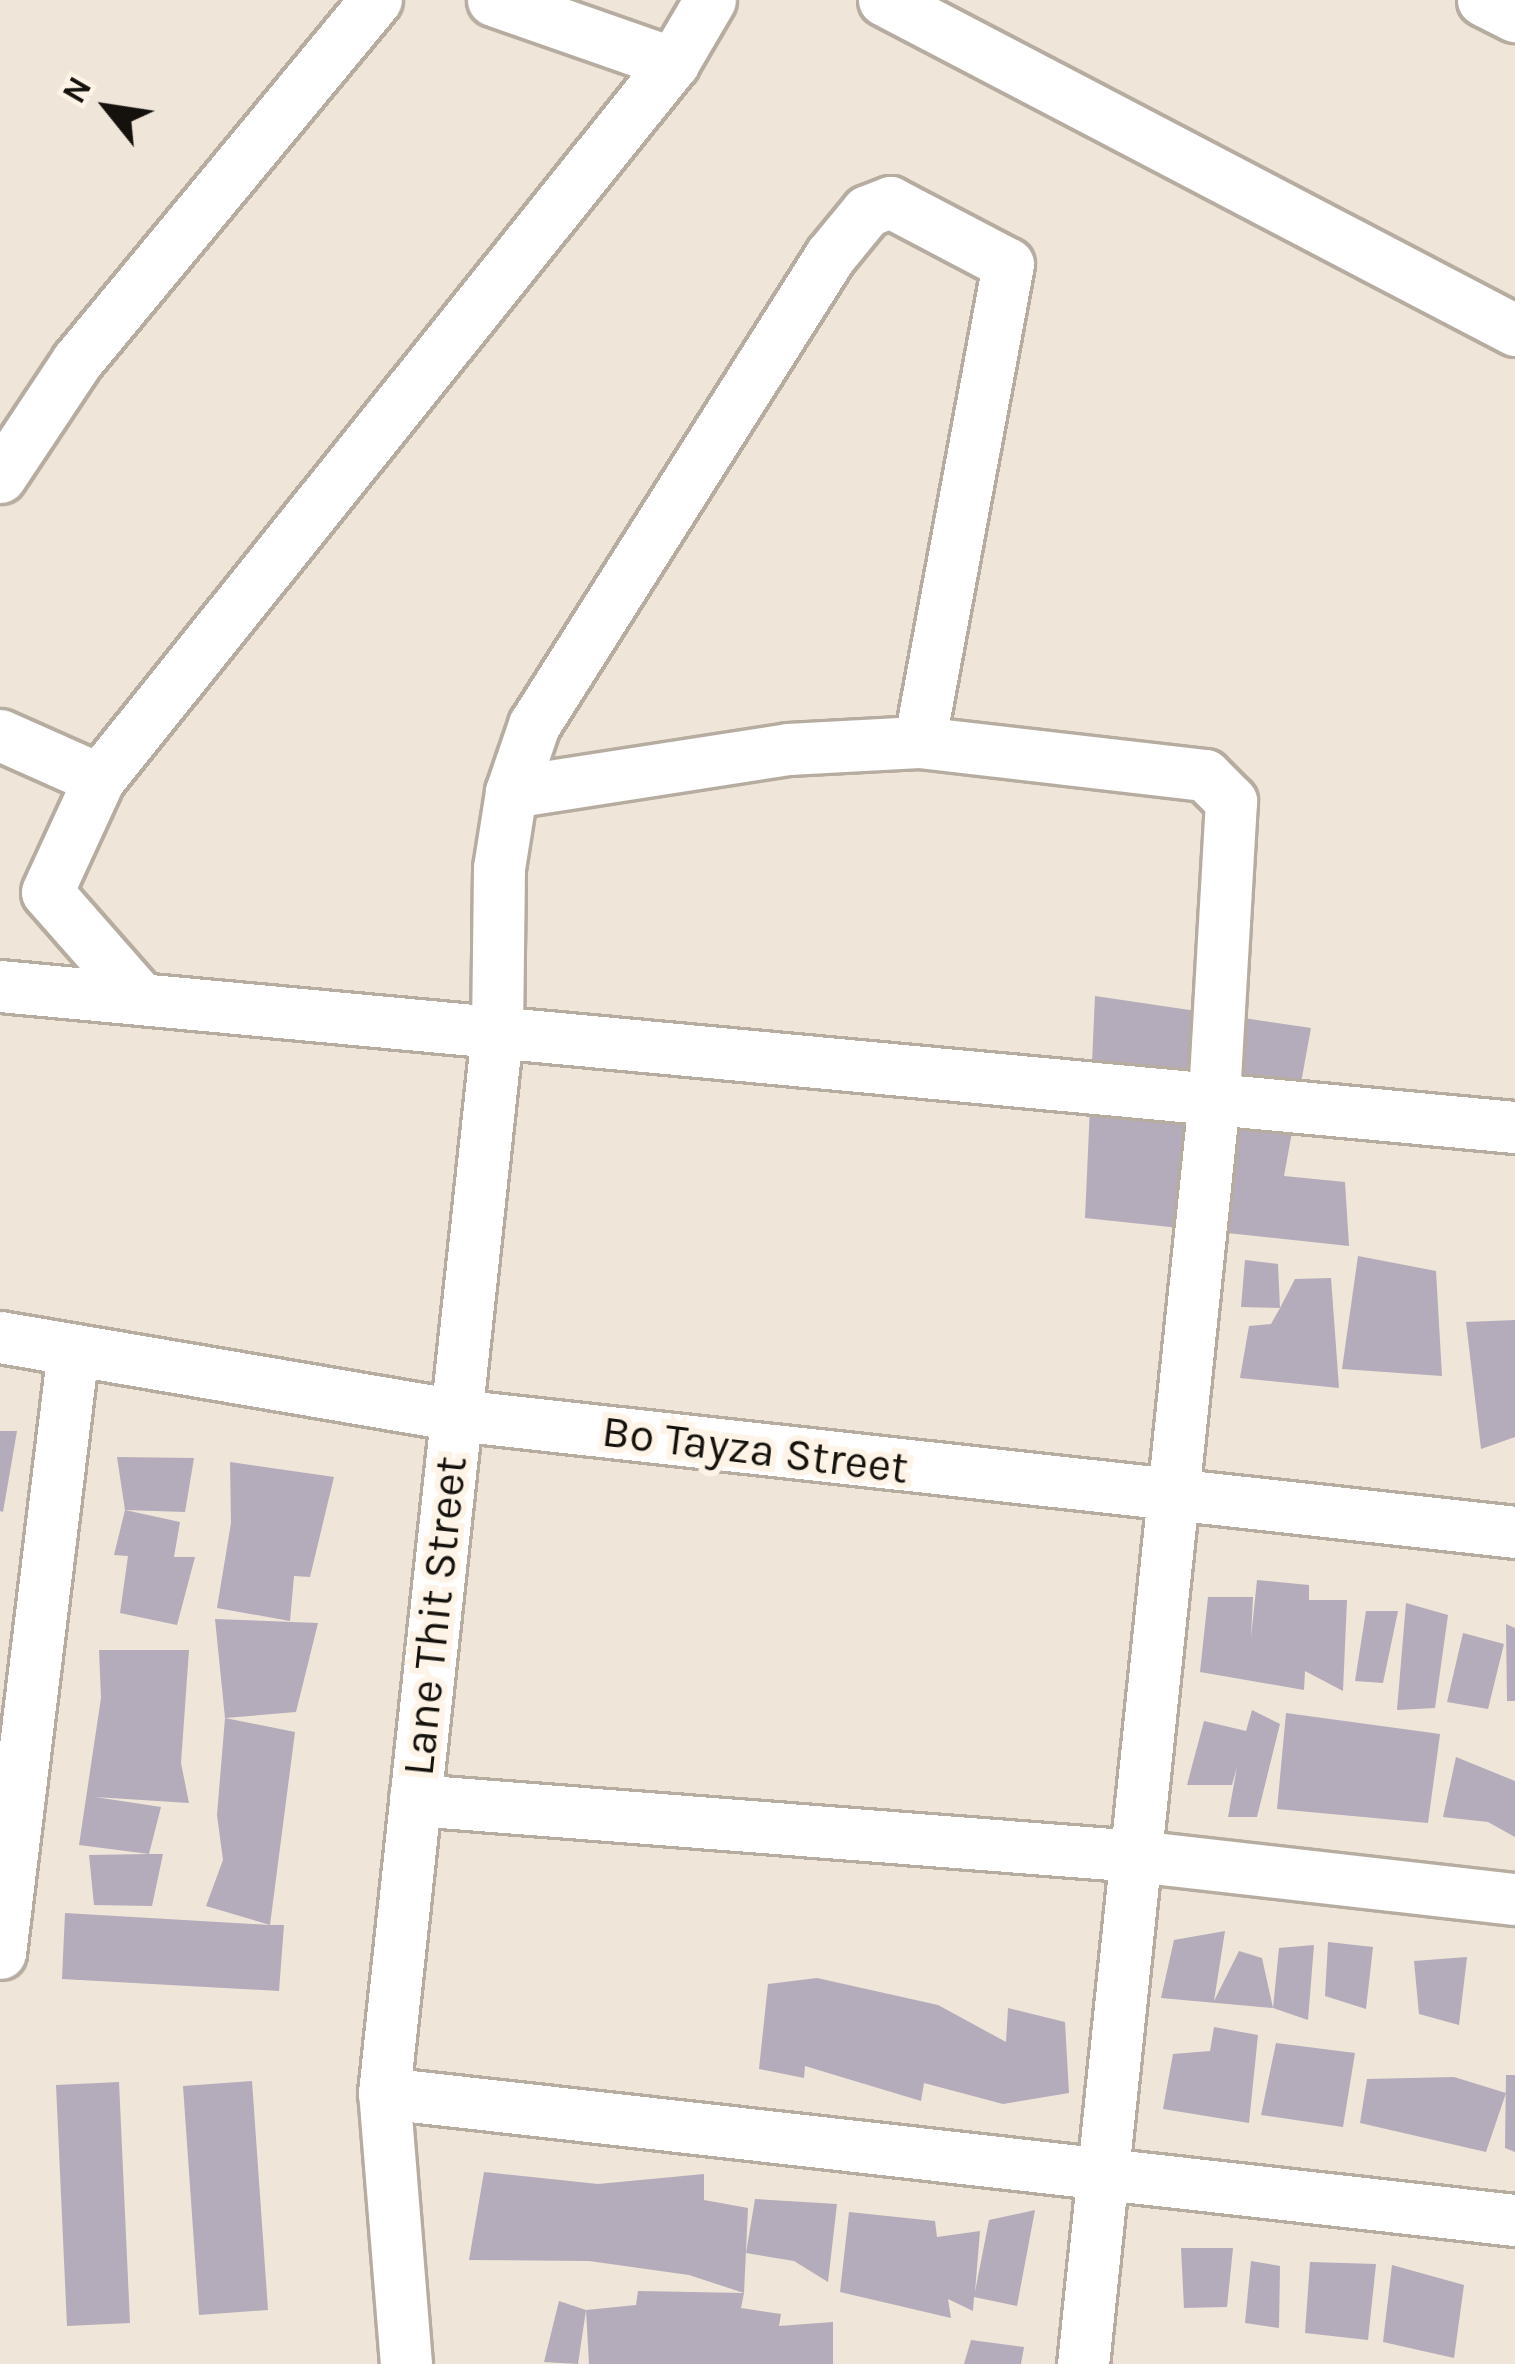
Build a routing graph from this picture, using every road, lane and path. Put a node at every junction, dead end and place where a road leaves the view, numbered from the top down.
1 (376, 0) edge
2 (493, 0) edge
3 (710, 0) edge
4 (884, 0) edge
5 (1483, 0) edge
6 (1515, 16) edge
7 (673, 63) junction
8 (1515, 330) edge
9 (0, 477) edge
10 (0, 735) edge
11 (919, 742) junction
12 (99, 779) junction
13 (511, 791) junction
14 (0, 986) edge
15 (141, 999) junction
16 (496, 1033) junction
17 (1214, 1099) junction
18 (1515, 1126) edge
19 (0, 1337) edge
20 (73, 1350) junction
21 (456, 1414) junction
22 (1173, 1496) junction
23 (1515, 1532) edge
24 (415, 1800) junction
25 (1136, 1856) junction
26 (1515, 1899) edge
27 (0, 1953) edge
28 (384, 2093) junction
29 (1102, 2177) junction
30 (1515, 2220) edge
31 (406, 2364) edge
32 (1083, 2364) edge

1 - 9 street
2 - 7 street
3 - 7 street
4 - 8 street
5 - 6 street
7 - 12 street
10 - 12 street
11 - 13 street
11 - 13 street, Lane Thit Street
11 - 17 street
12 - 15 street
13 - 16 street, Lane Thit Street
14 - 15 street
15 - 16 street
16 - 17 street
16 - 21 street, Lane Thit Street
17 - 18 street
17 - 22 street
19 - 20 street, Bo Tayza Street
20 - 21 street, Bo Tayza Street
20 - 27 street
21 - 22 street, Bo Tayza Street
21 - 24 street, Lane Thit Street
22 - 23 street, Bo Tayza Street
22 - 25 street
24 - 25 street
24 - 28 street, Lane Thit Street
25 - 26 street
25 - 29 street
28 - 29 street
28 - 31 street, Lane Thit Street
29 - 30 street
29 - 32 street

